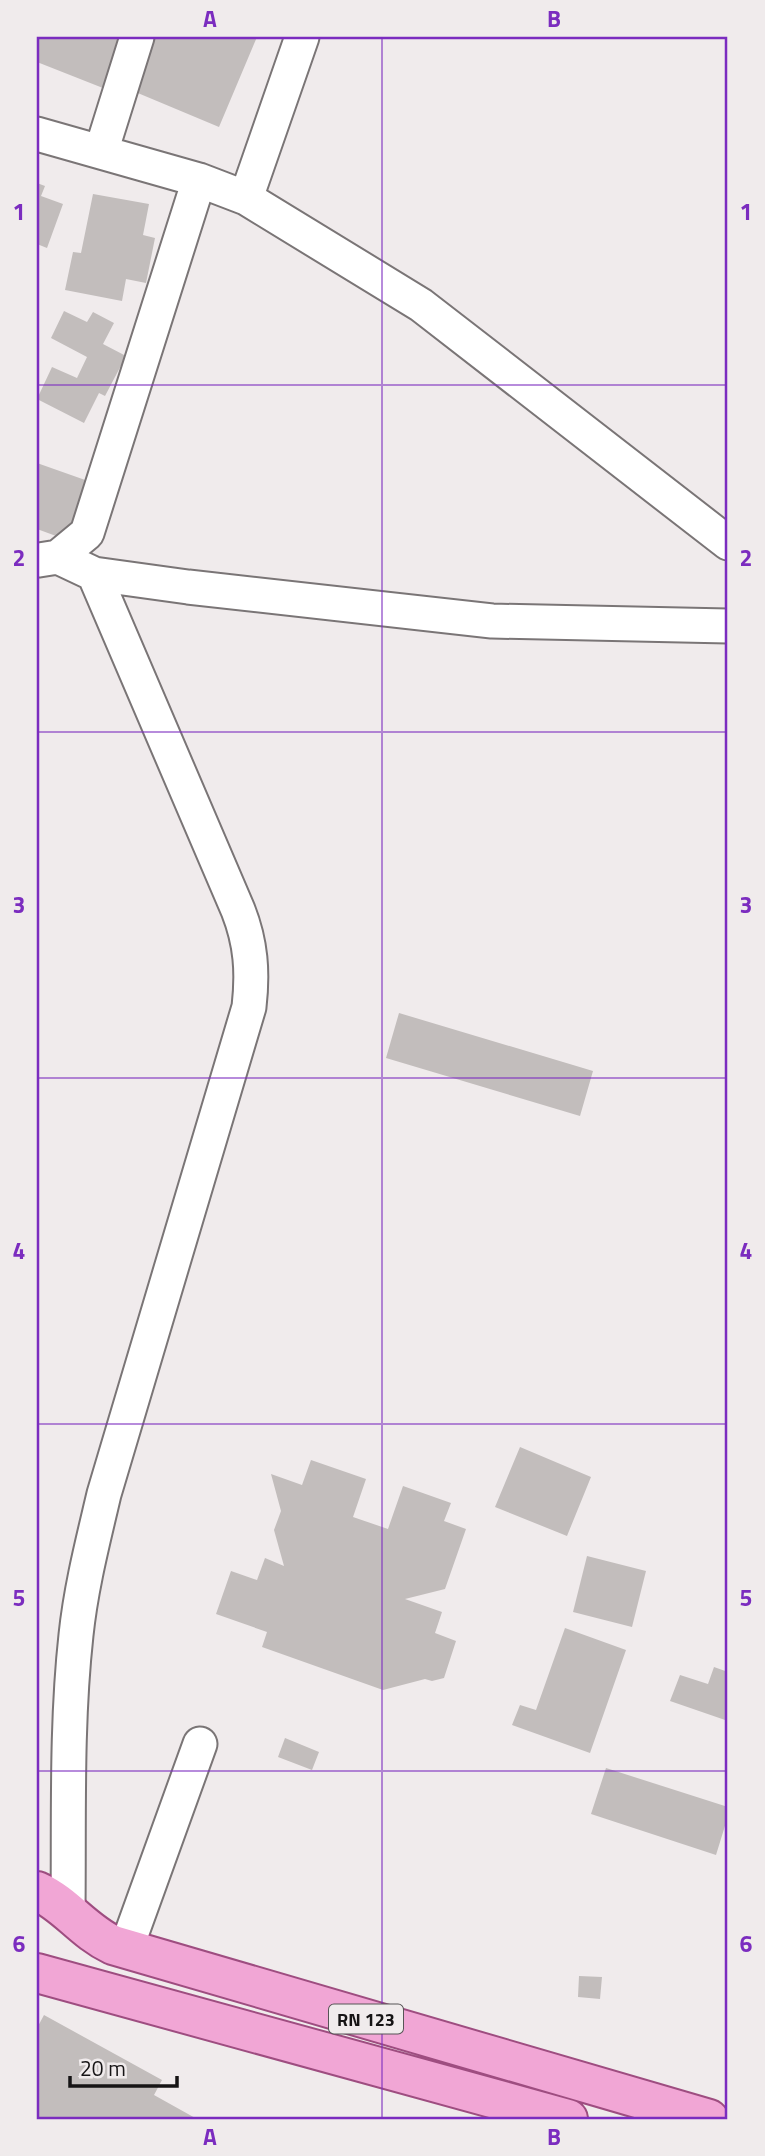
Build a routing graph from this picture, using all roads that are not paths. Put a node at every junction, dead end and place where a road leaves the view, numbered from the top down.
1 (137, 37) edge
2 (302, 37) edge
3 (37, 134) edge
4 (100, 152) junction
5 (199, 180) junction
6 (246, 198) junction
7 (728, 543) edge
8 (47, 559) edge
9 (93, 574) junction
10 (728, 626) edge
11 (200, 1744) dead end
12 (37, 1891) edge
13 (68, 1912) junction
14 (126, 1949) junction
15 (41, 1974) edge
16 (568, 2119) edge
17 (709, 2119) edge

1 - 4 street
2 - 6 street
3 - 4 street
4 - 5 street
5 - 6 street
5 - 8 street
6 - 7 street
8 - 9 street
9 - 10 street
9 - 13 street
11 - 14 street
12 - 13 main road, RN 123
13 - 14 main road, RN 123
13 - 15 main road
14 - 17 main road, RN 123
15 - 16 main road, RN 123

